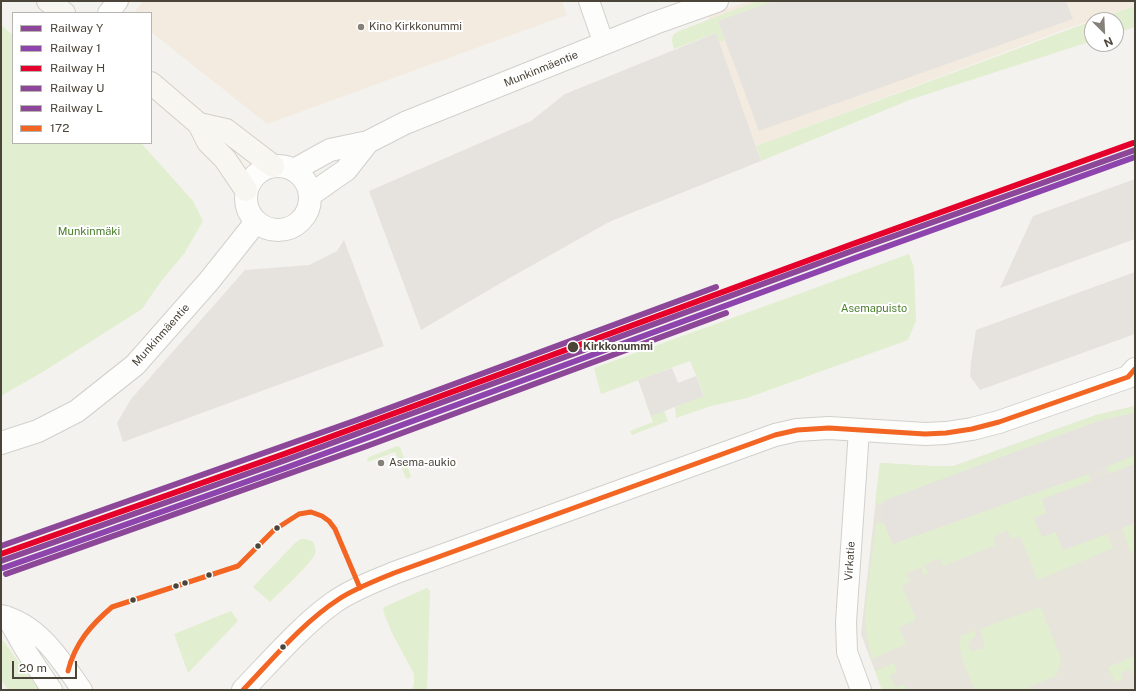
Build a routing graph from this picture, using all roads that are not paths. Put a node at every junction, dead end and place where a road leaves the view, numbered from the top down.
1 (48, 1) edge
2 (118, 1) edge
3 (589, 1) edge
4 (717, 1) edge
5 (63, 12) edge
6 (109, 12) edge
7 (604, 44) junction
8 (152, 84) edge
9 (199, 124) junction
10 (368, 142) junction
11 (284, 168) junction
12 (246, 190) junction
13 (310, 195) junction
14 (256, 222) junction
15 (1133, 375) edge
16 (859, 430) junction
17 (1, 443) edge
18 (4, 616) edge
19 (52, 690) edge
20 (82, 690) edge
21 (243, 690) edge
22 (861, 690) edge

1 - 5 main road
2 - 6 street
3 - 7 street
4 - 7 street, Munkinmäentie
7 - 10 street, Munkinmäentie
8 - 9 main road
9 - 11 main road
9 - 12 main road
10 - 11 street, Munkinmäentie
10 - 13 street, Munkinmäentie
11 - 12 street
11 - 13 street
12 - 14 street
13 - 14 street
14 - 17 street, Munkinmäentie
15 - 16 street
16 - 21 street
16 - 22 street, Virkatie
18 - 19 street
18 - 20 street

